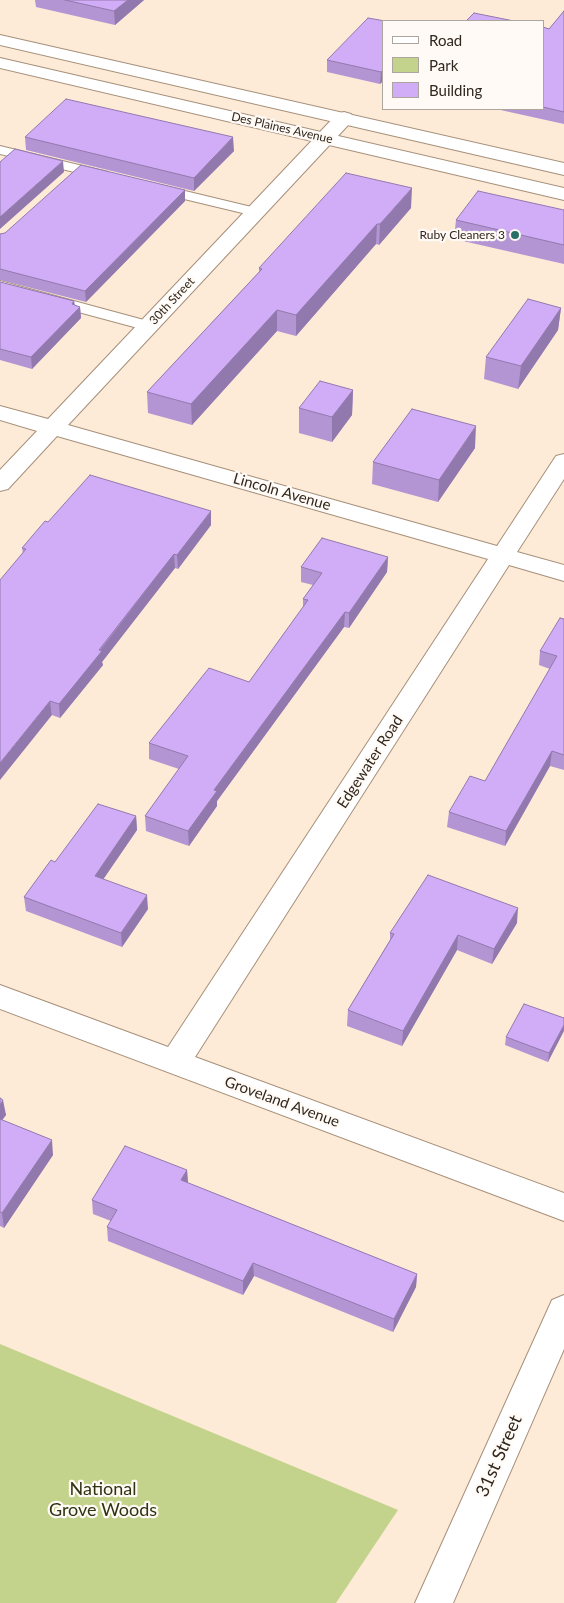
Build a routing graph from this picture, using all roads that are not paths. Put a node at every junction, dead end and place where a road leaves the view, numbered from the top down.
1 (0, 40) edge
2 (0, 63) edge
3 (344, 118) junction
4 (324, 138) junction
5 (0, 150) edge
6 (78, 169) junction
7 (564, 169) edge
8 (114, 178) edge
9 (63, 182) edge
10 (142, 184) edge
11 (564, 194) edge
12 (255, 212) junction
13 (0, 286) edge
14 (149, 326) junction
15 (0, 413) edge
16 (53, 428) junction
17 (564, 461) edge
18 (0, 484) edge
19 (504, 555) junction
20 (564, 573) edge
21 (0, 997) edge
22 (175, 1062) junction
23 (564, 1207) edge
24 (564, 1310) edge
25 (434, 1603) edge

1 - 3 street, Des Plaines Avenue
2 - 4 street, Des Plaines Avenue
3 - 4 street, 30th Street
3 - 7 street, Des Plaines Avenue
4 - 11 street, Des Plaines Avenue
4 - 12 street, 30th Street
5 - 6 lane
6 - 8 lane
6 - 9 lane
10 - 12 lane
12 - 14 street, 30th Street
13 - 14 lane
14 - 16 street, 30th Street
15 - 16 street, Lincoln Avenue
16 - 18 street, 30th Street
16 - 19 street, Lincoln Avenue
17 - 19 street, Edgewater Road
19 - 20 street, Lincoln Avenue
19 - 22 street, Edgewater Road
21 - 22 street, Groveland Avenue
22 - 23 street, Groveland Avenue
24 - 25 street, 31st Street

